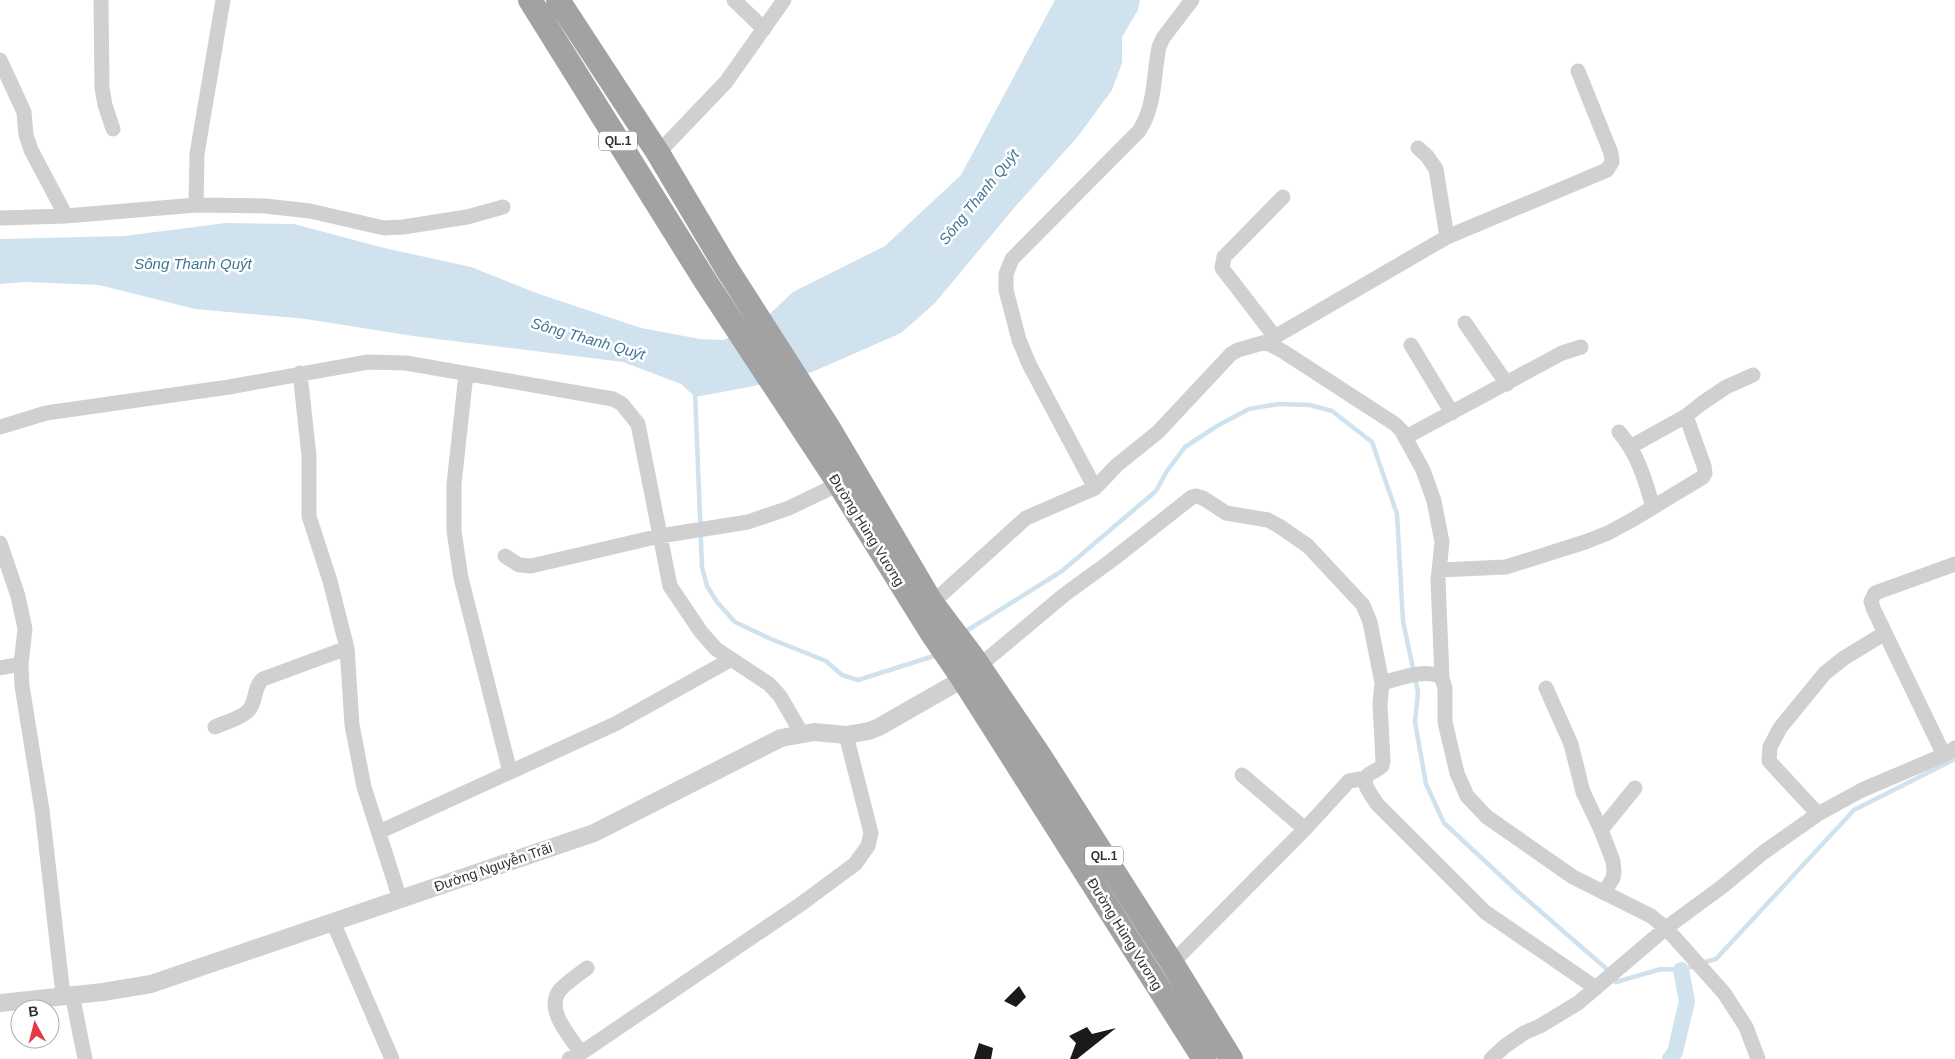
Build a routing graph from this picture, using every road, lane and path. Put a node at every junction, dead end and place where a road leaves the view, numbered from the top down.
1 (101, 0) edge
2 (223, 0) edge
3 (530, 0) edge
4 (558, 0) edge
5 (734, 0) edge
6 (784, 0) edge
7 (1192, 0) edge
8 (764, 29) junction
9 (0, 60) edge
10 (1578, 71) dead end
11 (113, 129) dead end
12 (1418, 148) dead end
13 (658, 153) junction
14 (1284, 197) dead end
15 (196, 205) junction
16 (502, 207) dead end
17 (66, 216) junction
18 (0, 218) edge
19 (1447, 237) junction
20 (1466, 323) dead end
21 (1271, 340) junction
22 (1411, 345) dead end
23 (1581, 347) dead end
24 (300, 374) junction
25 (466, 374) junction
26 (1753, 375) dead end
27 (1507, 384) junction
28 (1452, 414) junction
29 (1686, 416) junction
30 (0, 427) edge
31 (1619, 432) dead end
32 (820, 435) junction
33 (1406, 438) junction
34 (1630, 446) junction
35 (839, 484) junction
36 (1095, 488) junction
37 (1653, 507) junction
38 (660, 536) junction
39 (0, 543) edge
40 (504, 556) dead end
41 (1955, 564) edge
42 (1439, 570) junction
43 (935, 618) junction
44 (1884, 633) junction
45 (347, 648) junction
46 (730, 660) junction
47 (20, 664) junction
48 (0, 668) edge
49 (971, 668) junction
50 (1442, 678) junction
51 (1382, 683) junction
52 (1546, 688) dead end
53 (215, 727) dead end
54 (802, 734) junction
55 (846, 735) junction
56 (1949, 751) edge
57 (510, 772) junction
58 (1242, 775) dead end
59 (1366, 778) junction
60 (1635, 788) dead end
61 (1818, 814) junction
62 (1305, 829) junction
63 (1601, 830) junction
64 (379, 832) junction
65 (1604, 893) junction
66 (400, 899) junction
67 (333, 922) junction
68 (1666, 928) junction
69 (1172, 962) junction
70 (587, 968) dead end
71 (1606, 979) junction
72 (67, 995) junction
73 (0, 1003) edge
74 (575, 1056) edge
75 (85, 1059) edge
76 (392, 1059) edge
77 (1204, 1059) edge
78 (1231, 1059) edge
79 (1491, 1059) edge
80 (1758, 1059) edge

1 - 11 street
2 - 15 street
3 - 32 highway, Đường Hùng Vương / QL.1
4 - 13 highway, Đường Hùng Vương / QL.1
5 - 8 street
6 - 8 street
7 - 36 street
8 - 13 street
9 - 17 street
10 - 19 street
12 - 19 street
13 - 32 highway, Đường Hùng Vương / QL.1
14 - 21 street
15 - 16 street
15 - 17 street
17 - 18 street
19 - 21 street
20 - 27 street
21 - 33 street
21 - 36 street
22 - 28 street
23 - 27 street
24 - 25 street
24 - 30 street
24 - 45 street
25 - 38 street
25 - 57 street
26 - 29 street
27 - 28 street
28 - 33 street
29 - 34 street
29 - 37 street
31 - 34 street
32 - 35 highway, Đường Hùng Vương / QL.1
32 - 43 highway, Đường Hùng Vương / QL.1
33 - 42 street
34 - 37 street
35 - 38 street
35 - 43 highway, Đường Hùng Vương / QL.1
36 - 43 street
37 - 42 street
38 - 40 street
38 - 46 street
39 - 47 street
41 - 44 street
42 - 50 street
43 - 49 highway, Đường Hùng Vương / QL.1
44 - 56 street
44 - 61 street
45 - 53 street
45 - 64 street
46 - 54 street
46 - 57 street
47 - 48 street
47 - 72 street
49 - 51 street
49 - 55 street, Đường Nguyễn Trãi
49 - 69 highway, Đường Hùng Vương / QL.1
49 - 77 highway, Đường Hùng Vương / QL.1
50 - 51 street
50 - 65 street
51 - 59 street
52 - 63 street
54 - 55 street, Đường Nguyễn Trãi
54 - 66 street, Đường Nguyễn Trãi
55 - 74 street
56 - 61 street
57 - 64 street
58 - 62 street
59 - 62 street
59 - 71 street
60 - 63 street
61 - 68 street
62 - 69 street
63 - 65 street
64 - 66 street
65 - 68 street
66 - 67 street, Đường Nguyễn Trãi
67 - 72 street, Đường Nguyễn Trãi
67 - 76 street
68 - 71 street
68 - 80 street
69 - 78 highway, Đường Hùng Vương / QL.1
70 - 74 street
71 - 79 street
72 - 73 street, Đường Nguyễn Trãi
72 - 75 street

